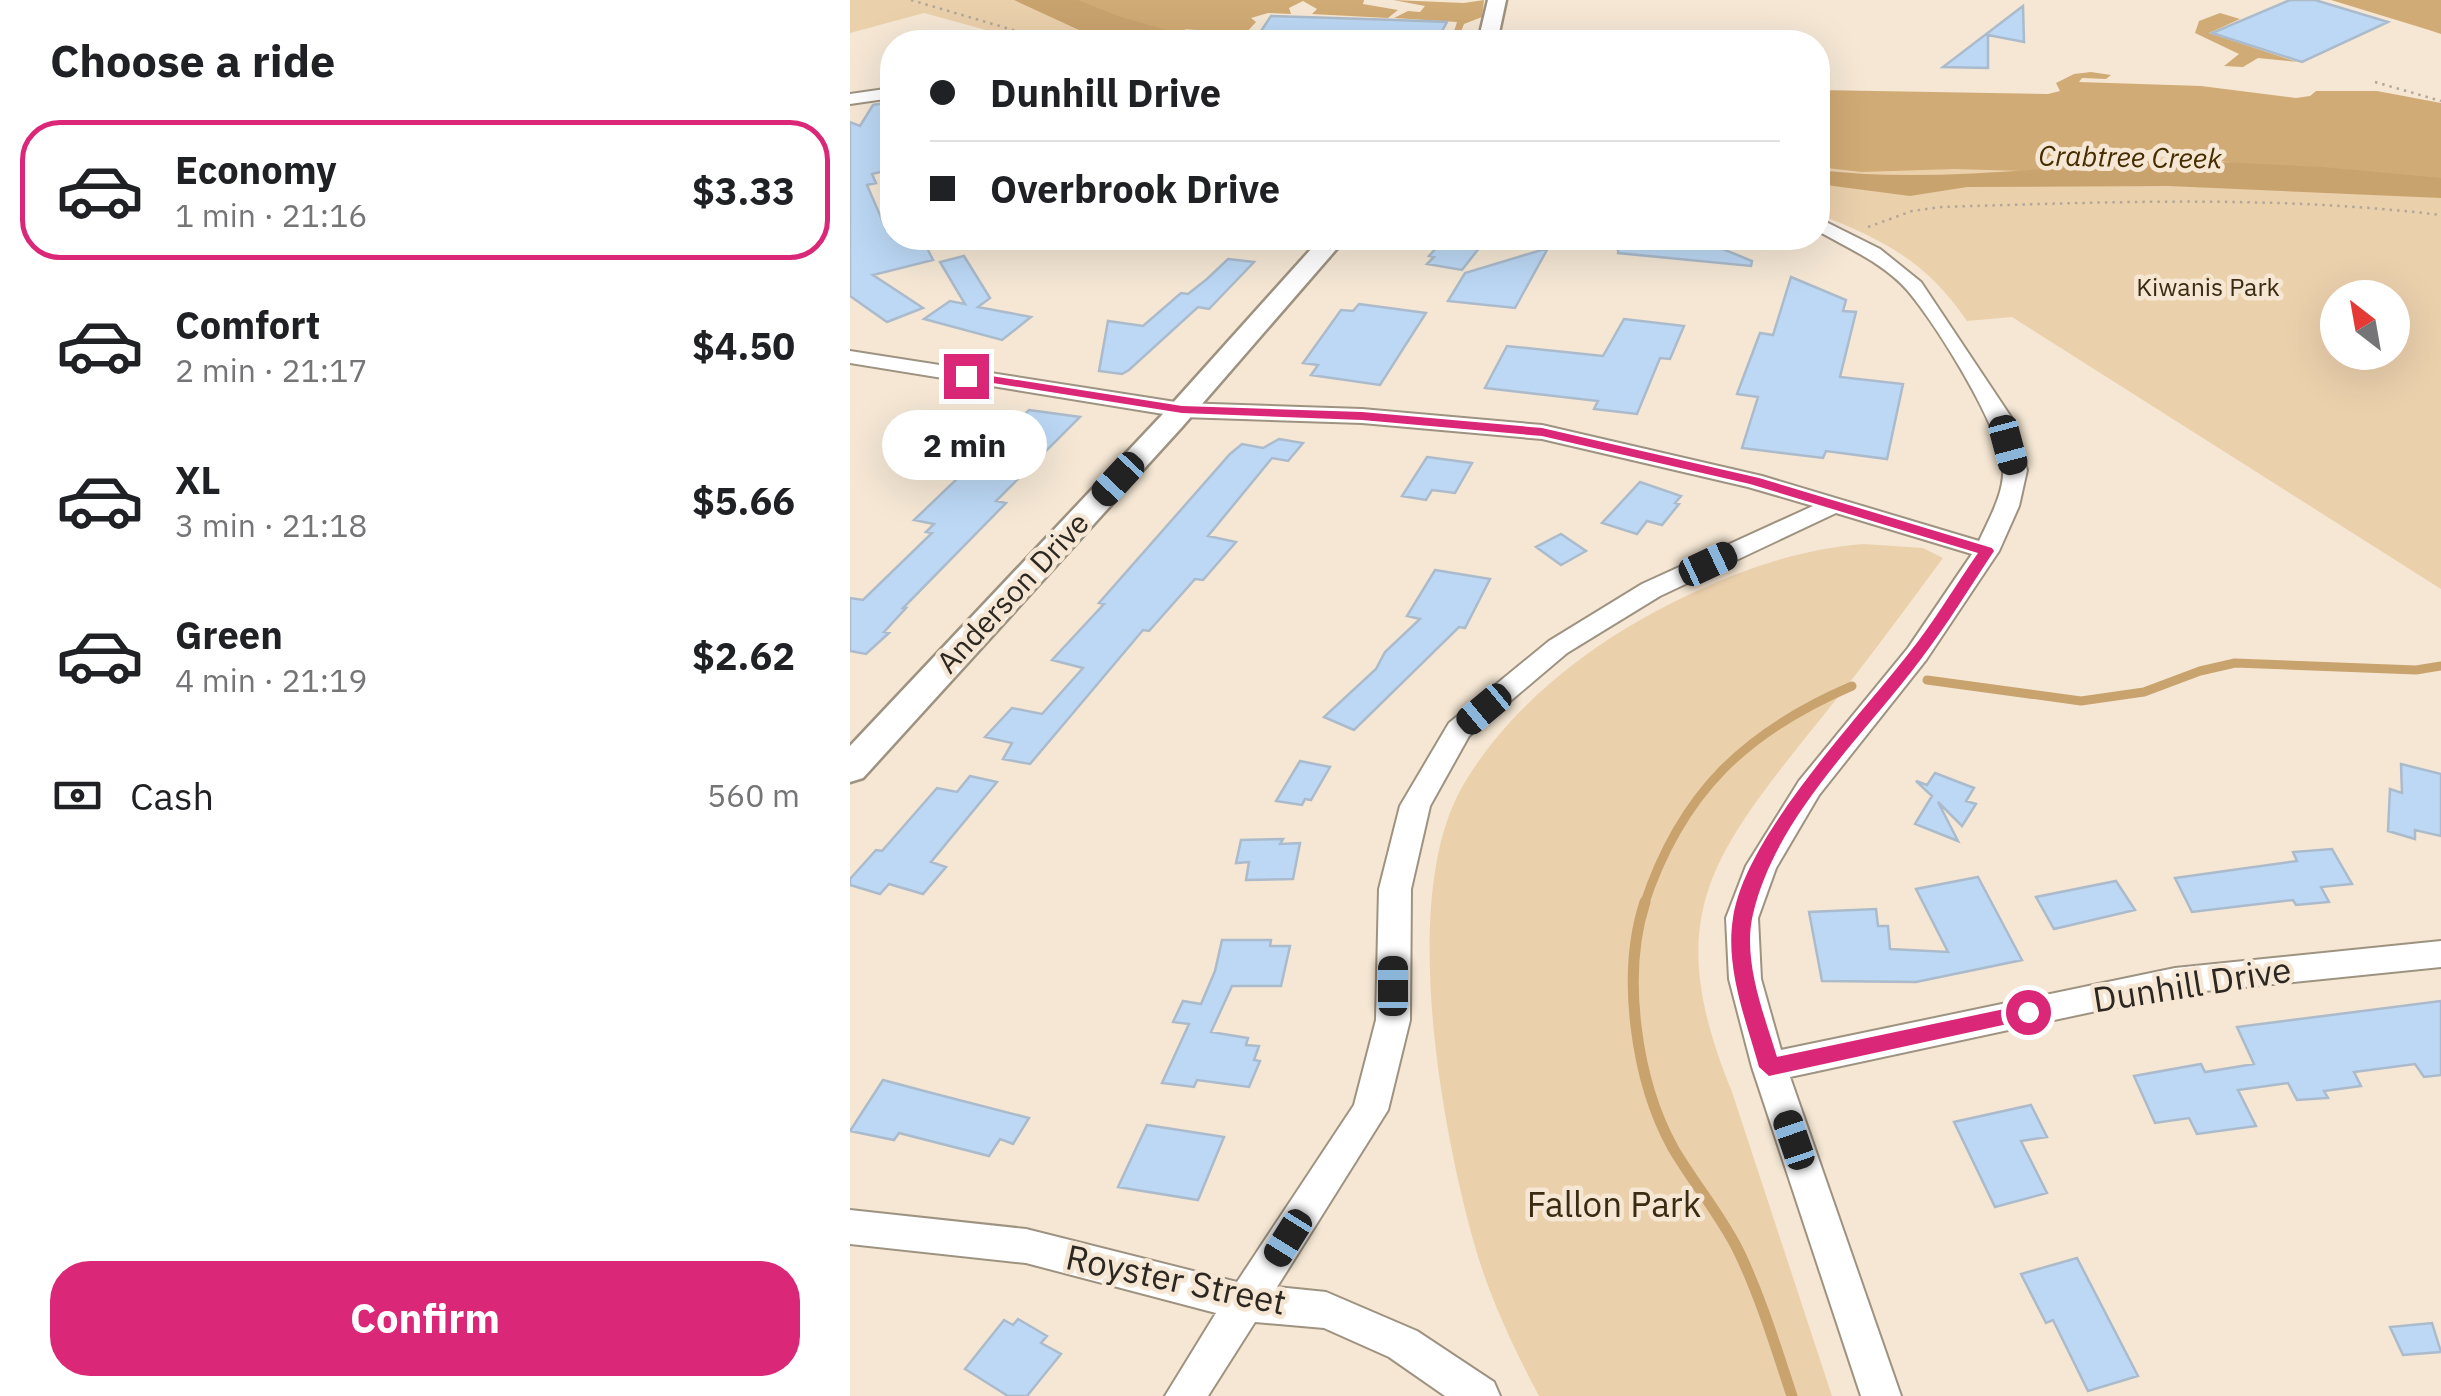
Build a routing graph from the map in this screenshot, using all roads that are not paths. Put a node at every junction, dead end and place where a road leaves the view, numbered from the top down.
1 (1497, 0) edge
2 (1490, 30) edge
3 (880, 95) edge
4 (850, 99) edge
5 (1830, 230) edge
6 (1323, 250) edge
7 (850, 357) edge
8 (1182, 410) junction
9 (1835, 505) junction
10 (1986, 551) junction
11 (850, 769) edge
12 (2441, 954) edge
13 (1769, 1067) junction
14 (850, 1227) edge
15 (1247, 1303) junction
16 (1185, 1396) edge
17 (1480, 1396) edge
18 (1882, 1396) edge

1 - 2 street
3 - 4 street
5 - 10 street
6 - 8 street, Anderson Drive
7 - 8 street
8 - 9 street
8 - 11 street, Anderson Drive
9 - 10 street
9 - 15 street
10 - 13 street
12 - 13 street, Dunhill Drive
13 - 18 street
14 - 15 street, Royster Street
15 - 16 street
15 - 17 street, Royster Street

